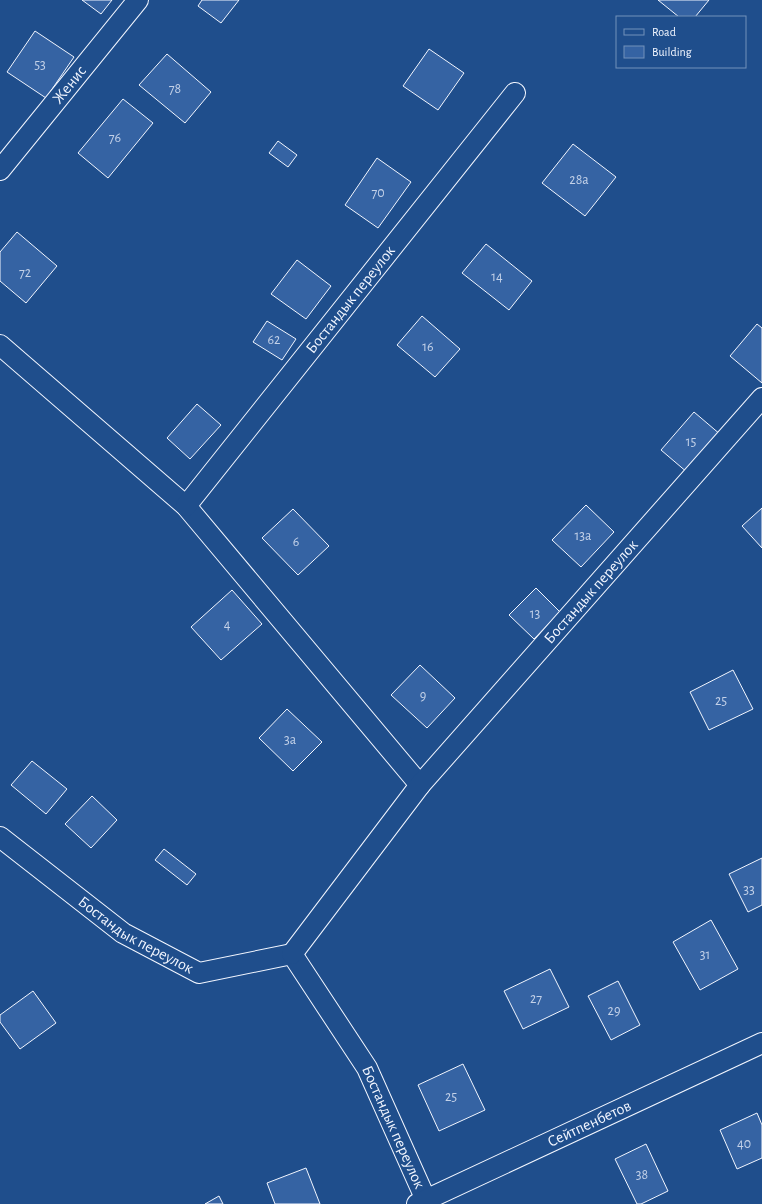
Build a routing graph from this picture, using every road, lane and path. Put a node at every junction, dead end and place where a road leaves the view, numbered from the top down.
1 (138, 0) edge
2 (515, 93) dead end
3 (0, 170) edge
4 (0, 345) edge
5 (762, 398) edge
6 (186, 506) junction
7 (420, 785) junction
8 (0, 837) edge
9 (292, 954) junction
10 (762, 1043) edge
11 (422, 1202) edge

1 - 3 street, Женис
2 - 6 street, Бостандык переулок
4 - 6 street
5 - 7 street, Бостандык переулок
6 - 7 street
7 - 9 street, Бостандык переулок
8 - 9 street, Бостандык переулок
9 - 11 street, Бостандык переулок
10 - 11 street, Сейтпенбетов

